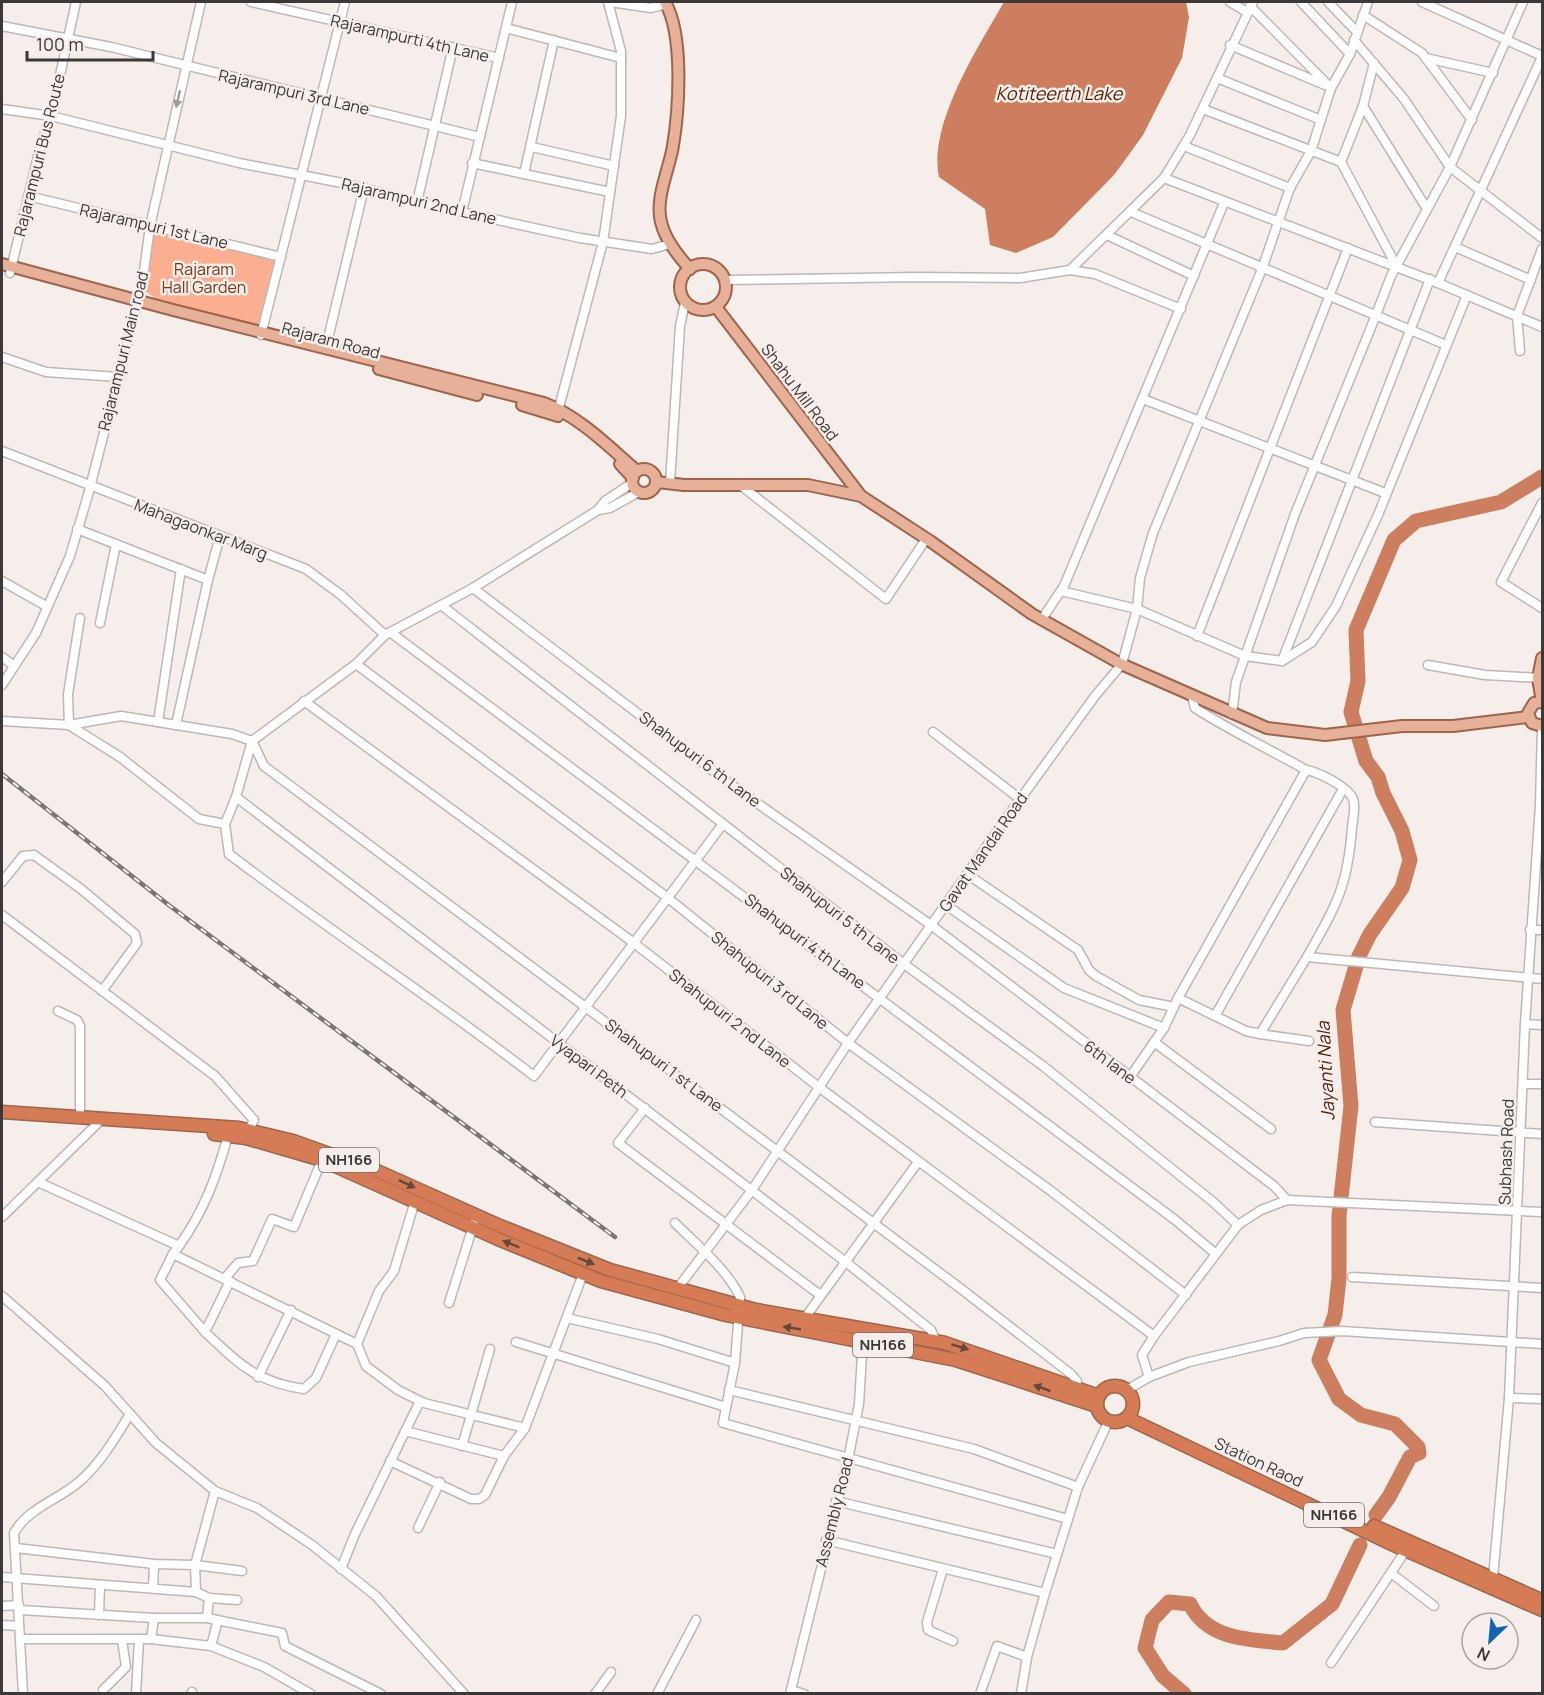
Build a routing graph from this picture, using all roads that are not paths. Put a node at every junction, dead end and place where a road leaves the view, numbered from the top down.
1 (76, 2) edge
2 (201, 2) edge
3 (251, 2) edge
4 (345, 2) edge
5 (512, 2) edge
6 (609, 2) edge
7 (1230, 2) edge
8 (1301, 2) edge
9 (1328, 2) edge
10 (1368, 2) edge
11 (1422, 2) edge
12 (1523, 2) edge
13 (666, 3) edge
14 (1250, 6) edge
15 (1363, 15) junction
16 (340, 22) junction
17 (2, 26) edge
18 (506, 28) junction
19 (1356, 36) junction
20 (67, 38) junction
21 (554, 40) junction
22 (1507, 40) junction
23 (1230, 45) junction
24 (453, 47) junction
25 (1350, 54) junction
26 (1542, 57) edge
27 (499, 58) junction
28 (621, 58) junction
29 (1426, 58) junction
30 (1374, 63) junction
31 (184, 66) junction
32 (1493, 73) junction
33 (1216, 78) junction
34 (1331, 88) junction
35 (323, 99) junction
36 (1363, 106) junction
37 (2, 109) edge
38 (1203, 110) junction
39 (51, 116) junction
40 (1321, 120) junction
41 (1472, 120) junction
42 (434, 126) junction
43 (480, 138) junction
44 (168, 145) junction
45 (1184, 146) junction
46 (532, 147) junction
47 (1311, 151) junction
48 (1341, 162) junction
49 (472, 163) junction
50 (614, 166) junction
51 (1450, 167) junction
52 (524, 174) junction
53 (302, 175) junction
54 (1164, 178) junction
55 (364, 188) junction
56 (1290, 188) junction
57 (1481, 191) junction
58 (610, 192) junction
59 (28, 196) junction
60 (417, 202) junction
61 (1224, 203) junction
62 (1427, 209) junction
63 (462, 212) junction
64 (1131, 212) junction
65 (1278, 222) junction
66 (150, 226) junction
67 (1107, 235) junction
68 (1542, 238) edge
69 (603, 242) junction
70 (670, 244) junction
71 (1207, 245) junction
72 (1455, 247) junction
73 (1348, 248) junction
74 (1542, 249) edge
75 (280, 257) junction
76 (1396, 267) junction
77 (6, 268) edge
78 (1262, 268) junction
79 (690, 269) junction
80 (1070, 270) junction
81 (1194, 276) junction
82 (725, 280) junction
83 (1531, 280) junction
84 (1434, 281) junction
85 (1467, 295) junction
86 (1329, 296) junction
87 (685, 303) junction
88 (137, 304) junction
89 (716, 307) junction
90 (1181, 309) junction
91 (1376, 315) junction
92 (1517, 316) junction
93 (1542, 327) edge
94 (1409, 328) junction
95 (261, 334) junction
96 (1446, 345) junction
97 (326, 347) junction
98 (1520, 351) dead end
99 (2, 357) edge
100 (118, 377) junction
101 (1143, 399) junction
102 (559, 412) junction
103 (1201, 422) junction
104 (1269, 448) junction
105 (2, 451) edge
106 (1315, 466) junction
107 (1352, 480) junction
108 (635, 481) junction
109 (657, 482) junction
110 (670, 483) junction
111 (739, 484) junction
112 (89, 486) junction
113 (1385, 493) junction
114 (861, 496) junction
115 (1542, 502) edge
116 (77, 529) junction
117 (220, 536) junction
118 (927, 538) junction
119 (116, 544) junction
120 (181, 569) junction
121 (2, 580) edge
122 (208, 580) junction
123 (473, 588) junction
124 (1061, 591) junction
125 (441, 605) junction
126 (46, 606) junction
127 (1542, 608) edge
128 (1137, 609) junction
129 (80, 618) dead end
130 (1042, 619) junction
131 (100, 623) dead end
132 (387, 634) junction
133 (1197, 636) junction
134 (1245, 656) junction
135 (2, 657) edge
136 (1542, 658) edge
137 (1282, 661) junction
138 (356, 664) junction
139 (1122, 664) junction
140 (13, 665) junction
141 (1428, 665) dead end
142 (1540, 678) edge
143 (2, 685) edge
144 (1192, 696) junction
145 (304, 701) junction
146 (1542, 702) edge
147 (1232, 714) junction
148 (1528, 717) junction
149 (2, 721) edge
150 (158, 722) junction
151 (69, 724) junction
152 (176, 725) junction
153 (1542, 726) edge
154 (933, 732) dead end
155 (252, 741) junction
156 (1306, 770) junction
157 (1343, 789) junction
158 (236, 797) junction
159 (1020, 799) junction
160 (1541, 805) edge
161 (225, 824) junction
162 (723, 824) junction
163 (696, 860) junction
164 (967, 874) junction
165 (2, 882) edge
166 (1538, 885) edge
167 (668, 898) junction
168 (946, 905) junction
169 (2, 915) edge
170 (931, 925) junction
171 (1530, 930) junction
172 (1542, 930) edge
173 (634, 943) junction
174 (1307, 957) junction
175 (904, 964) junction
176 (1528, 978) junction
177 (1542, 979) edge
178 (102, 991) junction
179 (881, 998) junction
180 (587, 1007) junction
181 (1173, 1008) junction
182 (57, 1011) dead end
183 (1215, 1016) junction
184 (1525, 1024) junction
185 (1542, 1025) edge
186 (1164, 1028) junction
187 (1260, 1034) junction
188 (1310, 1041) dead end
189 (1154, 1042) junction
190 (848, 1043) junction
191 (560, 1044) junction
192 (1130, 1077) junction
193 (1523, 1084) junction
194 (1542, 1084) edge
195 (820, 1088) junction
196 (645, 1108) junction
197 (2, 1112) edge
198 (80, 1116) junction
199 (2, 1119) edge
200 (1375, 1122) dead end
201 (98, 1123) junction
202 (1271, 1129) dead end
203 (1521, 1133) junction
204 (247, 1134) junction
205 (1542, 1134) edge
206 (228, 1135) junction
207 (777, 1151) junction
208 (322, 1160) junction
209 (918, 1162) junction
210 (38, 1182) junction
211 (752, 1190) junction
212 (1287, 1200) junction
213 (415, 1201) junction
214 (1519, 1211) junction
215 (1542, 1212) edge
216 (2, 1217) edge
217 (475, 1222) junction
218 (675, 1223) dead end
219 (874, 1224) junction
220 (725, 1225) junction
221 (1238, 1225) junction
222 (179, 1246) junction
223 (704, 1252) junction
224 (173, 1254) junction
225 (1216, 1254) junction
226 (847, 1263) junction
227 (583, 1274) junction
228 (1352, 1277) dead end
229 (227, 1279) junction
230 (1513, 1286) junction
231 (1542, 1288) edge
232 (677, 1289) junction
233 (1186, 1295) junction
234 (2, 1296) edge
235 (820, 1296) junction
236 (449, 1303) dead end
237 (291, 1310) junction
238 (740, 1312) junction
239 (567, 1318) junction
240 (804, 1319) junction
241 (205, 1332) junction
242 (336, 1334) junction
243 (863, 1334) junction
244 (1154, 1336) junction
245 (936, 1341) junction
246 (516, 1342) dead end
247 (1510, 1343) junction
248 (357, 1344) junction
249 (1542, 1344) edge
250 (490, 1348) dead end
251 (553, 1354) junction
252 (735, 1363) junction
253 (258, 1377) junction
254 (1149, 1377) junction
255 (1077, 1388) junction
256 (729, 1390) junction
257 (1127, 1390) junction
258 (1100, 1397) junction
259 (1509, 1398) junction
260 (1542, 1399) edge
261 (420, 1401) junction
262 (726, 1407) junction
263 (130, 1414) junction
264 (470, 1414) junction
265 (1129, 1415) junction
266 (855, 1419) junction
267 (1109, 1420) junction
268 (525, 1428) junction
269 (405, 1431) junction
270 (462, 1446) junction
271 (504, 1456) junction
272 (848, 1460) junction
273 (390, 1461) junction
274 (440, 1482) junction
275 (1078, 1487) junction
276 (215, 1491) junction
277 (836, 1501) junction
278 (1068, 1519) junction
279 (418, 1528) dead end
280 (826, 1540) junction
281 (16, 1548) junction
282 (1406, 1550) junction
283 (1058, 1554) junction
284 (154, 1564) junction
285 (195, 1565) junction
286 (341, 1569) junction
287 (943, 1569) junction
288 (242, 1571) dead end
289 (1391, 1573) junction
290 (2, 1577) edge
291 (15, 1577) junction
292 (1493, 1578) junction
293 (100, 1586) junction
294 (153, 1588) junction
295 (196, 1592) junction
296 (1045, 1593) junction
297 (209, 1598) junction
298 (237, 1600) dead end
299 (1542, 1601) edge
300 (2, 1606) edge
301 (1434, 1606) dead end
302 (19, 1608) junction
303 (1542, 1610) edge
304 (99, 1615) junction
305 (154, 1618) junction
306 (207, 1618) junction
307 (218, 1620) junction
308 (696, 1620) dead end
309 (2, 1625) edge
310 (19, 1626) junction
311 (21, 1639) junction
312 (151, 1639) junction
313 (122, 1640) junction
314 (139, 1640) junction
315 (953, 1641) dead end
316 (211, 1646) junction
317 (1027, 1657) junction
318 (1331, 1663) dead end
319 (126, 1667) junction
320 (136, 1668) junction
321 (611, 1672) dead end
322 (103, 1690) dead end
323 (790, 1692) edge
324 (23, 1694) edge
325 (136, 1694) edge
326 (311, 1694) edge
327 (381, 1694) edge
328 (464, 1694) edge
329 (595, 1694) edge
330 (657, 1694) edge
331 (804, 1694) edge
332 (980, 1694) edge
333 (1021, 1694) edge

1 - 20 street, Rajarampuri Bus Route
2 - 31 street, Rajarampuri Main road
3 - 16 street, Rajarampurti 4th Lane
4 - 16 street
5 - 18 street
6 - 13 street
6 - 28 street
7 - 14 street
8 - 25 street
9 - 19 street
10 - 15 street
11 - 22 street
12 - 22 street
13 - 70 main road
14 - 23 street
14 - 34 street
15 - 19 street
15 - 29 street
16 - 24 street, Rajarampurti 4th Lane
16 - 35 street
17 - 20 street, Rajarampuri 3rd Lane
18 - 21 street
18 - 27 street
19 - 25 street
19 - 30 street
20 - 31 street, Rajarampuri 3rd Lane
20 - 39 street, Rajarampuri Bus Route
21 - 28 street
21 - 46 street
22 - 26 street
22 - 32 street
23 - 33 street
23 - 34 street
24 - 27 street, Rajarampurti 4th Lane
24 - 42 street
25 - 34 street
26 - 57 street
27 - 43 street
28 - 50 street
29 - 32 street
29 - 41 street
30 - 36 street
30 - 51 street
31 - 35 street, Rajarampuri 3rd Lane
31 -> 44 street, Rajarampuri Main road
32 - 41 street
33 - 38 street
33 - 40 street
34 - 40 street
35 - 42 street, Rajarampuri 3rd Lane
35 - 53 street
36 - 48 street
36 - 62 street
37 - 39 street
38 - 45 street
38 - 47 street
39 - 44 street
39 - 59 street, Rajarampuri Bus Route
40 - 47 street
41 - 51 street
42 - 43 street, Rajarampuri 3rd Lane
42 - 60 street
43 - 49 street
44 - 53 street, Rajarampuri 2nd Lane
44 - 66 street, Rajarampuri Main road
45 - 54 street
45 - 56 street
46 - 50 street
46 - 52 street
47 - 48 street
47 - 56 street
48 - 76 street
49 - 52 street
49 - 63 street
50 - 58 street
51 - 57 street
51 - 62 street
52 - 58 street
53 - 55 street, Rajarampuri 2nd Lane
53 - 75 street
54 - 61 street
54 - 64 street
55 - 60 street, Rajarampuri 2nd Lane
55 - 97 street
56 - 65 street
57 - 68 street
57 - 72 street
58 - 69 street
59 - 66 street, Rajarampuri 1st Lane
59 - 77 street, Rajarampuri Bus Route
60 - 63 street, Rajarampuri 2nd Lane
61 - 65 street
61 - 71 street
62 - 76 street
63 - 69 street, Rajarampuri 2nd Lane
64 - 67 street
64 - 71 street
65 - 73 street
65 - 78 street
66 - 75 street, Rajarampuri 1st Lane
66 - 88 street, Rajarampuri Main road
67 - 80 street
67 - 81 street
69 - 70 street, Rajarampuri 2nd Lane
69 - 102 street
70 - 79 main road
71 - 78 street
71 - 81 street
72 - 83 street
72 - 84 street
73 - 76 street
73 - 86 street
74 - 83 street
75 - 95 street
76 - 84 street
76 - 91 street
77 - 88 main road, Rajaram Road
78 - 86 street
78 - 103 street
79 - 82 main road
79 - 87 main road
80 - 82 street
80 - 90 street
81 - 90 street
82 - 89 main road
83 - 92 street
84 - 85 street
84 - 94 street
85 - 92 street
85 - 96 street
86 - 91 street
86 - 104 street
87 - 89 main road
87 - 110 street
88 - 95 main road, Rajaram Road
88 - 100 street, Rajarampuri Main road
89 - 114 main road, Shahu Mill Road
90 - 101 street
91 - 94 street
91 - 106 street
92 - 93 street
92 - 98 street
94 - 96 street
94 - 107 street
95 - 97 main road
95 - 102 main road, Rajaram Road
96 - 113 street
97 - 102 main road
99 - 100 street
100 - 112 street, Rajarampuri Main road
101 - 103 street
101 - 124 street
102 - 108 main road, Rajaram Road
103 - 104 street
103 - 128 street
104 - 106 street
104 - 133 street
105 - 112 street, Mahagaonkar Marg
106 - 107 street
106 - 134 street
107 - 113 street
107 - 137 street
108 - 109 main road
108 - 109 main road, Rajaram Road
108 - 123 street
109 - 110 main road
110 - 111 main road
111 - 114 main road
111 - 118 street
112 - 116 street, Rajarampuri Main road
112 - 117 street, Mahagaonkar Marg
113 - 137 street
114 - 118 main road
115 - 127 street
116 - 119 street
116 - 126 street, Rajarampuri Main road
117 - 122 street
117 - 132 street, Mahagaonkar Marg
118 - 130 main road
119 - 120 street
119 - 131 street
120 - 122 street
120 - 150 street
121 - 126 street
122 - 152 street
123 - 125 street
123 - 170 street, Shahupuri 6 th Lane
124 - 128 street
124 - 130 street
125 - 132 street
125 - 162 street, Shahupuri 5 th Lane
126 - 140 street, Rajarampuri Main road
128 - 133 street
128 - 139 street
129 - 151 street
130 - 139 main road
132 - 138 street
132 - 163 street, Shahupuri 4 th Lane
133 - 134 street
134 - 137 street
134 - 147 street
135 - 140 street
136 - 142 main road
138 - 145 street
138 - 167 street, Shahupuri 3 rd Lane
139 - 144 main road
139 - 159 street, Gavat Mandai Road
140 - 143 street, Rajarampuri Main road
141 - 142 street
142 - 146 main road
144 - 147 main road
144 - 156 street
145 - 155 street
145 - 173 street, Shahupuri 2 nd Lane
146 - 148 main road
147 - 148 main road
148 - 153 main road
149 - 151 street
150 - 151 street
150 - 152 street
151 - 161 street
152 - 155 street
153 - 160 street, Subhash Road
154 - 159 street
155 - 158 street
155 - 180 street, Shahupuri 1 st Lane
156 - 157 street
156 - 181 street
157 - 174 street
157 - 183 street
158 - 161 street
158 - 191 street, Vyapari Peth
159 - 164 street, Gavat Mandai Road
160 - 166 street, Subhash Road
161 - 191 street
162 - 163 street
162 - 175 street, Shahupuri 5 th Lane
163 - 167 street
163 - 179 street, Shahupuri 4 th Lane
164 - 168 street, Gavat Mandai Road
164 - 181 street
165 - 178 street
166 - 171 street, Subhash Road
167 - 173 street
167 - 190 street, Shahupuri 3 rd Lane
168 - 170 street, Gavat Mandai Road
168 - 186 street
169 - 178 street
170 - 175 street, Gavat Mandai Road
170 - 192 street, 6th lane
171 - 172 street
171 - 176 street, Subhash Road
173 - 180 street
173 - 195 street, Shahupuri 2 nd Lane
174 - 176 street
174 - 187 street
175 - 179 street, Gavat Mandai Road
175 - 221 street, Shahupuri 5 th Lane
176 - 177 street
176 - 184 street, Subhash Road
178 - 204 street
179 - 190 street, Gavat Mandai Road
179 - 225 street, Shahupuri 4 th Lane
180 - 191 street
180 - 207 street, Shahupuri 1 st Lane
181 - 183 street
181 - 186 street
182 - 198 street
183 - 187 street
184 - 185 street
184 - 193 street, Subhash Road
186 - 189 street
187 - 188 street
189 - 192 street
189 - 202 street
190 - 195 street, Gavat Mandai Road
190 - 233 street, Shahupuri 3 rd Lane
191 - 196 street, Vyapari Peth
192 - 212 street, 6th lane
193 - 194 street
193 - 203 street, Subhash Road
195 - 207 street
195 - 209 street, Shahupuri 2 nd Lane
196 - 211 street, Vyapari Peth
196 - 220 street
197 - 198 highway, NH166
198 - 204 highway, NH166
199 - 201 highway, NH166
200 - 203 street
201 - 206 highway, NH166
201 - 210 street
203 - 205 street
203 - 214 street, Subhash Road
204 - 206 highway, NH166
204 - 208 highway, NH166
204 -> 217 highway, NH166
206 - 222 street
207 - 211 street
207 - 219 street, Shahupuri 1 st Lane
208 - 213 highway, NH166
208 - 229 street
209 - 219 street
209 - 244 street, Shahupuri 2 nd Lane
210 - 216 street
210 - 222 street
211 - 220 street
211 - 226 street, Vyapari Peth
212 - 214 street
212 - 221 street
213 - 217 highway, NH166
213 - 248 street
214 - 215 street
214 - 230 street, Subhash Road
227 -> 217 highway, NH166
217 -> 232 highway, NH166
217 - 236 street
218 - 223 street
219 - 226 street
219 - 255 street, Shahupuri 1 st Lane
220 - 223 street
220 - 235 street
221 - 225 street
222 - 224 street
223 - 232 street
223 - 238 street
224 - 229 street
224 - 241 street
225 - 233 street
226 - 235 street
226 - 245 street, Vyapari Peth
227 - 238 highway, NH166
227 - 239 street
228 - 230 street
229 - 237 street
229 - 241 street
230 - 231 street
230 - 247 street, Subhash Road
232 - 238 highway, NH166
233 - 244 street
234 - 263 street
235 - 240 street
237 - 242 street
237 - 253 street
238 - 240 highway, NH166
243 -> 238 highway, NH166
238 - 252 street
239 - 251 street
239 - 252 street
240 - 243 highway, NH166
241 - 253 street
242 - 248 street
242 - 253 street
243 - 245 highway, NH166
258 -> 243 highway, NH166
243 - 266 street, Assembly Road
244 - 254 street
245 -> 255 highway, NH166
246 - 251 street
247 - 249 street
247 - 254 street
247 - 259 street, Subhash Road
248 - 261 street
250 - 264 street
251 - 262 street
251 - 268 street
252 - 256 street
254 - 257 street
255 - 258 highway, NH166
256 - 262 street
256 - 266 street
257 - 258 highway, NH166
257 - 265 highway
258 - 267 highway, NH166
259 - 260 street
259 - 292 street, Subhash Road
261 - 264 street
261 - 269 street
262 - 272 street
263 - 276 street
263 - 281 street
264 - 268 street
264 - 270 street
265 - 267 highway
265 - 282 highway, Station Raod / NH166
265 - 292 highway, NH166
266 - 272 street, Assembly Road
266 - 275 street
267 - 275 street
268 - 271 street
269 - 270 street
269 - 273 street
270 - 271 street
271 - 274 street
272 - 277 street, Assembly Road
272 - 278 street
273 - 274 street
273 - 286 street
274 - 279 street
275 - 278 street
276 - 285 street
276 - 286 street
277 - 280 street, Assembly Road
277 - 283 street
278 - 283 street
280 - 287 street
280 - 323 street, Assembly Road
281 - 284 street
281 - 291 street
282 - 289 street
282 - 303 highway, Station Raod / NH166
283 - 296 street
284 - 285 street
284 - 294 street
285 - 288 street
285 - 295 street
286 - 328 street
287 - 296 street
287 - 315 street
289 - 301 street
289 - 318 street
290 - 291 street
291 - 293 street
291 - 302 street
292 - 299 highway, NH166
293 - 294 street
293 - 304 street
294 - 295 street
295 - 297 street
296 - 317 street
297 - 298 street
297 - 306 street
300 - 302 street
302 - 304 street
302 - 310 street
304 - 305 street
305 - 306 street
305 - 312 street
306 - 307 street
307 - 316 street
307 - 327 street
308 - 330 street
309 - 310 street
310 - 311 street
311 - 313 street
311 - 324 street
312 - 314 street
312 - 316 street
313 - 314 street
313 - 319 street
314 - 320 street
316 - 326 street
317 - 332 street
317 - 333 street
319 - 320 street
319 - 322 street
320 - 325 street
321 - 329 street
323 - 331 street

